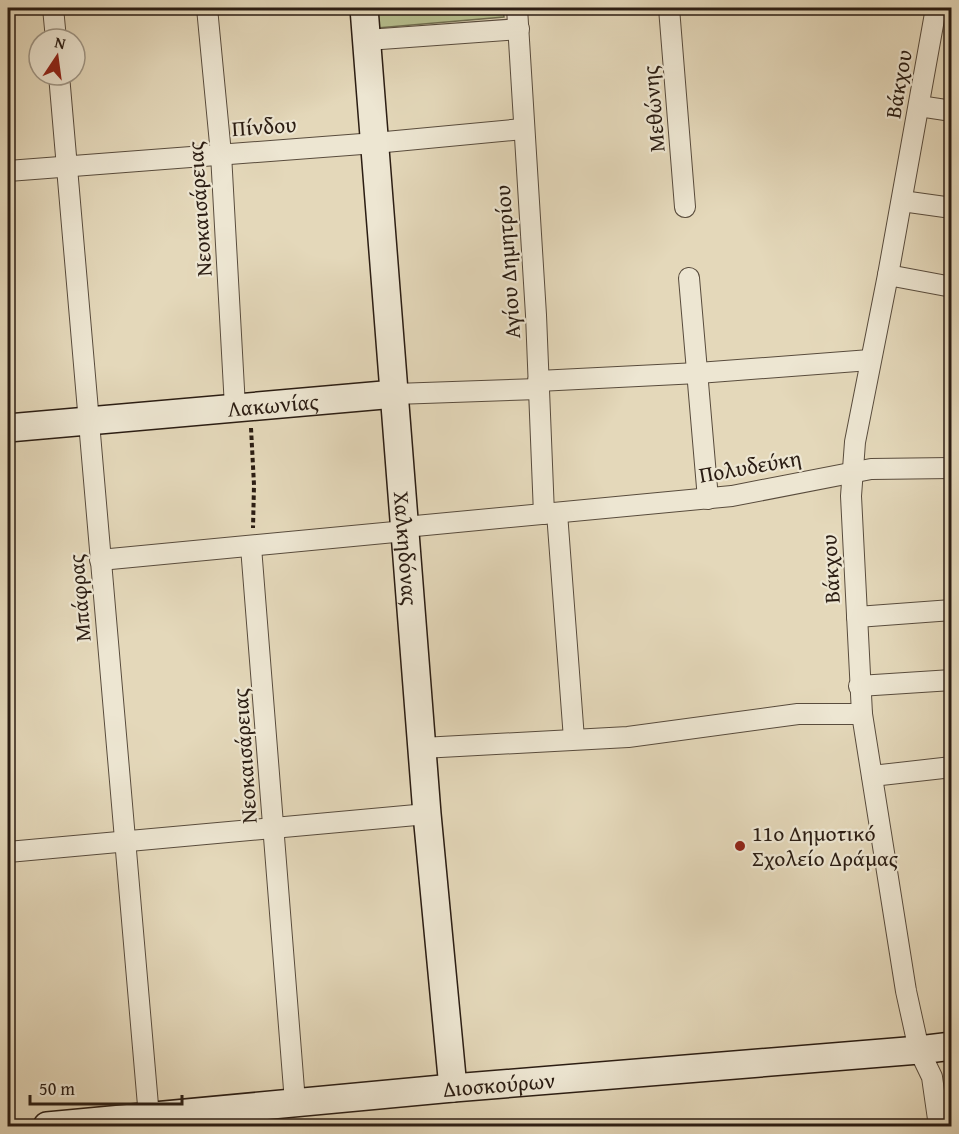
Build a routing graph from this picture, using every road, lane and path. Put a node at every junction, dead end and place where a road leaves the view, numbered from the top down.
1 (53, 8) edge
2 (207, 8) edge
3 (364, 8) edge
4 (517, 8) edge
5 (669, 8) edge
6 (936, 8) edge
7 (55, 27) edge
8 (519, 29) junction
9 (368, 40) junction
10 (60, 87) edge
11 (919, 106) junction
12 (951, 111) edge
13 (523, 129) junction
14 (375, 143) junction
15 (221, 153) junction
16 (67, 166) junction
17 (8, 171) edge
18 (902, 201) junction
19 (686, 207) dead end
20 (951, 208) edge
21 (888, 275) junction
22 (689, 278) dead end
23 (951, 287) edge
24 (870, 360) junction
25 (698, 373) junction
26 (538, 385) junction
27 (395, 394) junction
28 (243, 407) junction
29 (88, 421) junction
30 (8, 428) edge
31 (951, 468) edge
32 (853, 471) junction
33 (708, 498) junction
34 (550, 514) junction
35 (405, 529) junction
36 (251, 547) junction
37 (100, 560) junction
38 (951, 610) edge
39 (857, 617) junction
40 (951, 680) edge
41 (860, 686) junction
42 (862, 714) junction
43 (574, 739) junction
44 (422, 748) junction
45 (951, 767) edge
46 (872, 776) junction
47 (427, 814) junction
48 (273, 827) junction
49 (124, 842) junction
50 (8, 852) edge
51 (951, 1046) edge
52 (919, 1050) junction
53 (453, 1088) junction
54 (295, 1102) junction
55 (149, 1117) junction
56 (47, 1126) edge
57 (939, 1126) edge

1 - 7 street
2 - 15 street, Νεοκαισάρειας
3 - 9 street, Χαλκηδόνας
4 - 8 street, Αγίου Δημητρίου
5 - 19 street, Μεθώνης
6 - 11 street, Βάκχου
8 - 9 street
8 - 13 street, Αγίου Δημητρίου
9 - 14 street, Χαλκηδόνας
10 - 16 street, Μπάφρας
11 - 12 street
11 - 18 street, Βάκχου
13 - 14 street, Πίνδου
13 - 26 street, Αγίου Δημητρίου
14 - 15 street, Πίνδου
14 - 27 street, Χαλκηδόνας
15 - 16 street, Πίνδου
15 - 28 street, Νεοκαισάρειας
16 - 17 street, Πίνδου
16 - 29 street, Μπάφρας
18 - 20 street
18 - 21 street, Βάκχου
21 - 23 street
21 - 24 street, Βάκχου
22 - 25 street
24 - 25 street, Λακωνίας
24 - 32 street, Βάκχου
25 - 26 street, Λακωνίας
25 - 33 street
26 - 27 street, Λακωνίας
26 - 34 street, Αγίου Δημητρίου
27 - 28 street, Λακωνίας
27 - 35 street, Χαλκηδόνας
28 - 29 street, Λακωνίας
28 - 36 path
29 - 30 street, Λακωνίας
29 - 37 street, Μπάφρας
31 - 32 street, Πολυδεύκη
32 - 33 street, Πολυδεύκη
32 - 39 street, Βάκχου
33 - 34 street, Πολυδεύκη
34 - 35 street, Πολυδεύκη
34 - 43 street, Αγίου Δημητρίου
35 - 36 street, Πολυδεύκη
35 - 44 street, Χαλκηδόνας
36 - 37 street, Πολυδεύκη
36 - 48 street, Νεοκαισάρειας
37 - 49 street, Μπάφρας
38 - 39 street
39 - 41 street, Βάκχου
40 - 41 street
41 - 42 street, Βάκχου
42 - 43 street
42 - 46 street, Βάκχου
43 - 44 street
44 - 47 street, Χαλκηδόνας
45 - 46 street
46 - 52 street, Βάκχου
47 - 48 street
47 - 53 street, Χαλκηδόνας
48 - 49 street
48 - 54 street, Νεοκαισάρειας
49 - 50 street
49 - 55 street, Μπάφρας
51 - 52 street, Διοσκούρων
52 - 53 street, Διοσκούρων
52 - 57 street, Βάκχου
53 - 54 street, Διοσκούρων
54 - 55 street, Διοσκούρων
55 - 56 street, Διοσκούρων

